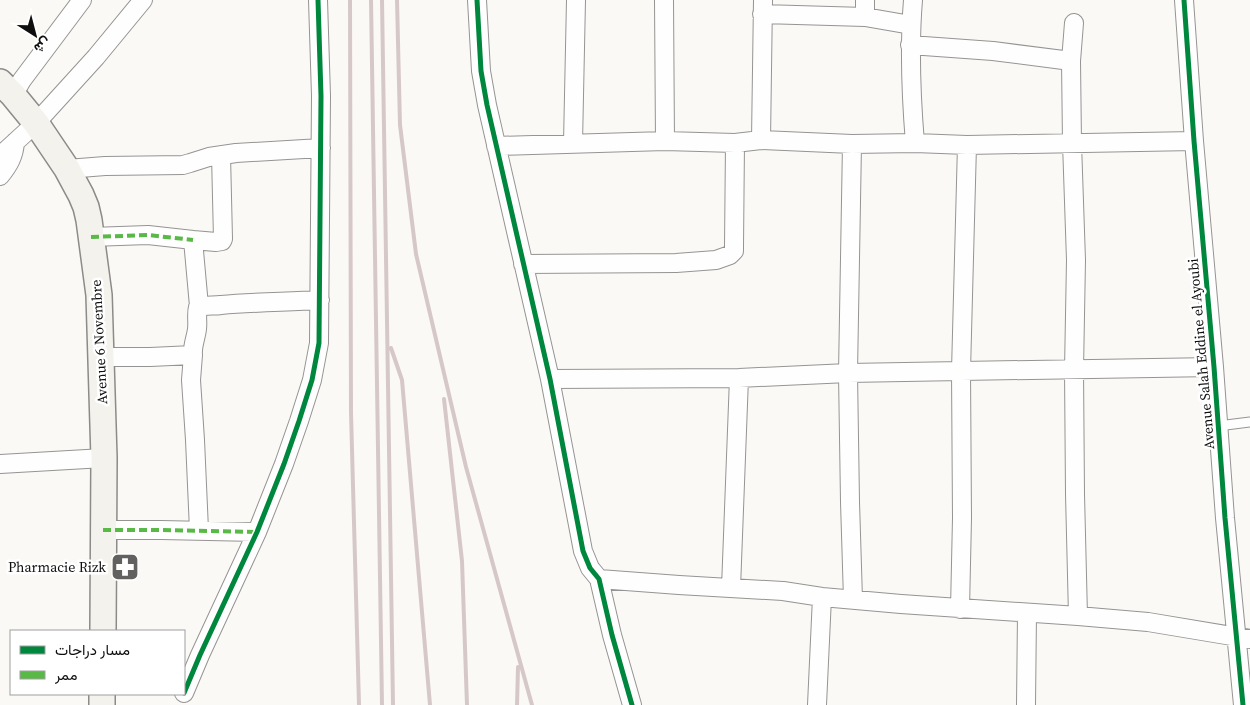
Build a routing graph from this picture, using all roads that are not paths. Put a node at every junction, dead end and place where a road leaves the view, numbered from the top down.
1 (82, 0) edge
2 (144, 0) edge
3 (318, 0) edge
4 (477, 0) edge
5 (576, 0) edge
6 (664, 0) edge
7 (912, 0) edge
8 (1184, 0) edge
9 (762, 7) edge
10 (865, 8) edge
11 (1074, 24) dead end
12 (911, 25) junction
13 (910, 45) junction
14 (1071, 61) junction
15 (7, 88) edge
16 (36, 123) junction
17 (761, 140) junction
18 (665, 141) junction
19 (1194, 141) junction
20 (16, 142) junction
21 (574, 143) junction
22 (735, 143) junction
23 (915, 143) junction
24 (1072, 143) junction
25 (852, 144) junction
26 (967, 145) junction
27 (496, 146) junction
28 (322, 148) junction
29 (221, 155) junction
30 (0, 156) edge
31 (67, 169) junction
32 (0, 176) edge
33 (91, 237) junction
34 (193, 240) junction
35 (523, 264) junction
36 (320, 300) junction
37 (199, 306) junction
38 (193, 355) junction
39 (100, 357) junction
40 (1214, 367) junction
41 (1074, 370) junction
42 (961, 371) junction
43 (848, 374) junction
44 (739, 378) junction
45 (550, 379) junction
46 (1250, 422) edge
47 (1218, 426) junction
48 (104, 458) junction
49 (0, 464) edge
50 (103, 530) junction
51 (199, 530) junction
52 (257, 532) junction
53 (599, 579) junction
54 (731, 588) junction
55 (822, 597) junction
56 (853, 599) junction
57 (960, 609) junction
58 (1027, 613) junction
59 (1078, 616) junction
60 (103, 630) edge
61 (1244, 638) edge
62 (185, 691) edge
63 (632, 705) edge
64 (817, 705) edge
65 (1026, 705) edge
66 (1243, 705) edge

1 - 15 street
2 - 16 street
3 - 28 street
4 - 27 street
5 - 21 street
6 - 18 street
7 - 12 street
8 - 19 street, Avenue Salah Eddine el Ayoubi
9 - 10 street
9 - 17 street
10 - 12 street
11 - 14 street
12 - 13 street
13 - 14 street
13 - 23 street
14 - 24 street
15 - 16 street, Avenue 6 Novembre
16 - 20 street
16 - 31 street, Avenue 6 Novembre
17 - 22 street
17 - 25 street
18 - 21 street
18 - 22 street
19 - 24 street
19 - 40 street, Avenue Salah Eddine el Ayoubi
20 - 30 street
20 - 32 street
21 - 27 street
22 - 35 street
23 - 25 street
23 - 26 street
24 - 26 street
24 - 41 street
25 - 43 street
26 - 42 street
27 - 35 street
28 - 29 street
28 - 36 street
29 - 31 street
29 - 34 street
31 - 33 street, Avenue 6 Novembre
33 - 34 street
33 - 39 street, Avenue 6 Novembre
34 - 37 street
35 - 45 street
36 - 37 street
36 - 52 street
37 - 38 street
38 - 39 street
38 - 51 street
39 - 48 street, Avenue 6 Novembre
40 - 41 street
40 - 47 street, Avenue Salah Eddine el Ayoubi
41 - 42 street
41 - 59 street
42 - 43 street
42 - 57 street
43 - 44 street
43 - 56 street
44 - 45 street
44 - 54 street
45 - 53 street
46 - 47 lane
47 - 61 street, Avenue Salah Eddine el Ayoubi
48 - 49 street
48 - 50 street, Avenue 6 Novembre
50 - 51 street
50 - 60 street, Avenue 6 Novembre
51 - 52 street
52 - 62 street
53 - 54 street
53 - 63 street
54 - 55 street
55 - 56 street
55 - 64 street
56 - 57 street
57 - 58 street
58 - 59 street
58 - 65 street
59 - 61 street
61 - 66 street, Avenue Salah Eddine el Ayoubi

